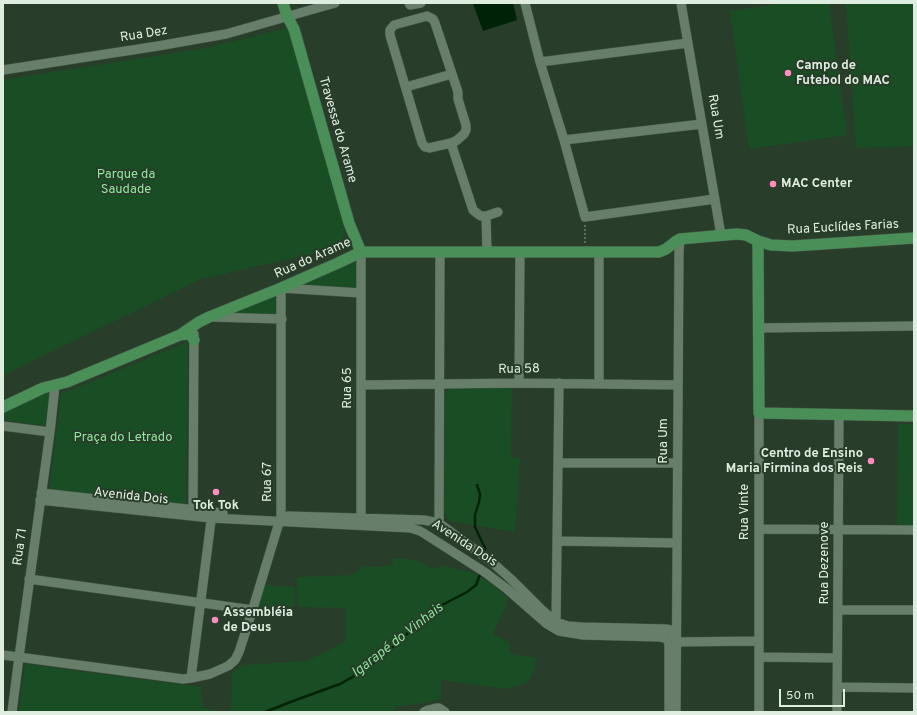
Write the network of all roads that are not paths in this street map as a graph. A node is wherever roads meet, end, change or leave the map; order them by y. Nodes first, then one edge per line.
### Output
1 (282, 3) edge
2 (336, 3) edge
3 (422, 3) edge
4 (524, 3) edge
5 (681, 3) edge
6 (410, 4) edge
7 (287, 16) junction
8 (688, 44) junction
9 (540, 62) junction
10 (3, 70) edge
11 (452, 74) junction
12 (406, 87) junction
13 (702, 124) junction
14 (564, 140) junction
15 (451, 143) junction
16 (714, 199) junction
17 (498, 212) dead end
18 (486, 216) junction
19 (721, 235) junction
20 (914, 238) edge
21 (680, 239) junction
22 (758, 241) junction
23 (361, 252) junction
24 (440, 252) junction
25 (487, 252) junction
26 (520, 252) junction
27 (599, 252) junction
28 (659, 252) junction
29 (679, 252) junction
30 (282, 288) junction
31 (361, 293) junction
32 (209, 317) junction
33 (282, 319) junction
34 (194, 325) junction
35 (914, 326) edge
36 (758, 328) junction
37 (180, 335) junction
38 (194, 340) junction
39 (519, 383) junction
40 (559, 383) junction
41 (599, 383) junction
42 (440, 384) junction
43 (678, 384) junction
44 (55, 385) junction
45 (361, 385) junction
46 (3, 407) edge
47 (759, 412) junction
48 (839, 414) junction
49 (914, 416) edge
50 (3, 426) edge
51 (50, 432) junction
52 (558, 463) junction
53 (677, 463) junction
54 (41, 496) junction
55 (193, 513) junction
56 (212, 515) junction
57 (280, 519) junction
58 (361, 522) junction
59 (439, 523) junction
60 (759, 529) junction
61 (838, 530) junction
62 (914, 530) edge
63 (558, 540) junction
64 (677, 543) junction
65 (30, 579) junction
66 (202, 603) junction
67 (253, 610) junction
68 (838, 610) junction
69 (914, 610) edge
70 (555, 626) junction
71 (674, 641) junction
72 (759, 641) junction
73 (3, 655) edge
74 (19, 657) junction
75 (759, 657) junction
76 (837, 658) junction
77 (192, 678) junction
78 (837, 687) junction
79 (914, 688) edge
80 (426, 711) edge
81 (12, 712) edge
82 (444, 712) edge
83 (669, 712) edge
84 (676, 712) edge
85 (759, 712) edge
86 (837, 712) edge

1 - 7 main road
2 - 7 street, Rua Dez
3 - 6 street
4 - 9 street
5 - 8 street, Rua Um
7 - 10 street, Rua Dez
7 - 23 main road, Travessa do Arame
8 - 9 street
8 - 13 street, Rua Um
9 - 14 street
11 - 12 street
11 - 12 street
11 - 15 street
12 - 15 street
13 - 14 street
13 - 16 street, Rua Um
14 - 16 street
15 - 18 street
16 - 19 street, Rua Um
17 - 18 street
18 - 25 street
19 - 21 main road, Rua Euclídes Farias
19 - 22 main road, Rua Euclídes Farias
20 - 22 main road, Rua Euclídes Farias
21 - 28 main road, Rua Euclídes Farias
21 - 29 street, Rua Um
22 - 36 main road, Rua Vinte
23 - 24 main road, Rua do Arame
23 - 30 main road, Rua do Arame
23 - 31 street, Rua 65
24 - 25 main road, Rua do Arame
24 - 42 street
25 - 26 main road, Rua do Arame
26 - 27 main road, Rua do Arame
26 - 39 street
27 - 28 main road, Rua do Arame
27 - 41 street
28 - 29 street
29 - 43 street, Rua Um
30 - 31 street
30 - 32 main road, Rua do Arame
30 - 33 street, Rua 67
31 - 45 street, Rua 65
32 - 33 street
32 - 34 main road, Rua do Arame
33 - 57 street, Rua 67
34 - 37 main road, Rua do Arame
34 - 38 street
35 - 36 street
36 - 47 main road, Rua Vinte
37 - 38 main road
37 - 44 main road, Rua do Arame
38 - 55 street
39 - 40 street, Rua 58
39 - 42 street, Rua 58
40 - 41 street, Rua 58
40 - 52 street
41 - 43 street, Rua 58
42 - 45 street, Rua 58
42 - 59 street
43 - 53 street, Rua Um
44 - 46 main road, Rua do Arame
44 - 51 street, Rua 71
45 - 58 street, Rua 65
47 - 48 main road
47 - 60 street, Rua Vinte
48 - 49 main road
48 - 61 street, Rua Dezenove
50 - 51 street
51 - 54 street, Rua 71
52 - 53 street
52 - 63 street
53 - 64 street, Rua Um
54 - 55 street, Avenida Dois
54 - 65 street, Rua 71
55 - 56 street, Avenida Dois
56 - 57 street, Avenida Dois
56 - 66 street
57 - 58 street, Avenida Dois
57 - 67 street, Rua 67
58 - 59 street, Avenida Dois
58 - 70 street, Avenida Dois
59 - 70 street, Avenida Dois
60 - 61 street
60 - 72 street, Rua Vinte
61 - 62 street
61 - 68 street, Rua Dezenove
63 - 64 street
63 - 70 street
64 - 71 street, Rua Um
65 - 66 street
65 - 74 street, Rua 71
66 - 67 street
66 - 77 street
67 - 77 street, Rua 67
68 - 69 street
68 - 76 street, Rua Dezenove
70 - 71 street, Avenida Dois
71 - 72 street
71 - 83 street
71 - 84 street
72 - 75 street, Rua Vinte
73 - 74 street
74 - 77 street
74 - 81 street, Rua 71
75 - 76 street
75 - 85 street, Rua Vinte
76 - 78 street, Rua Dezenove
78 - 79 street
78 - 86 street, Rua Dezenove
80 - 82 street

